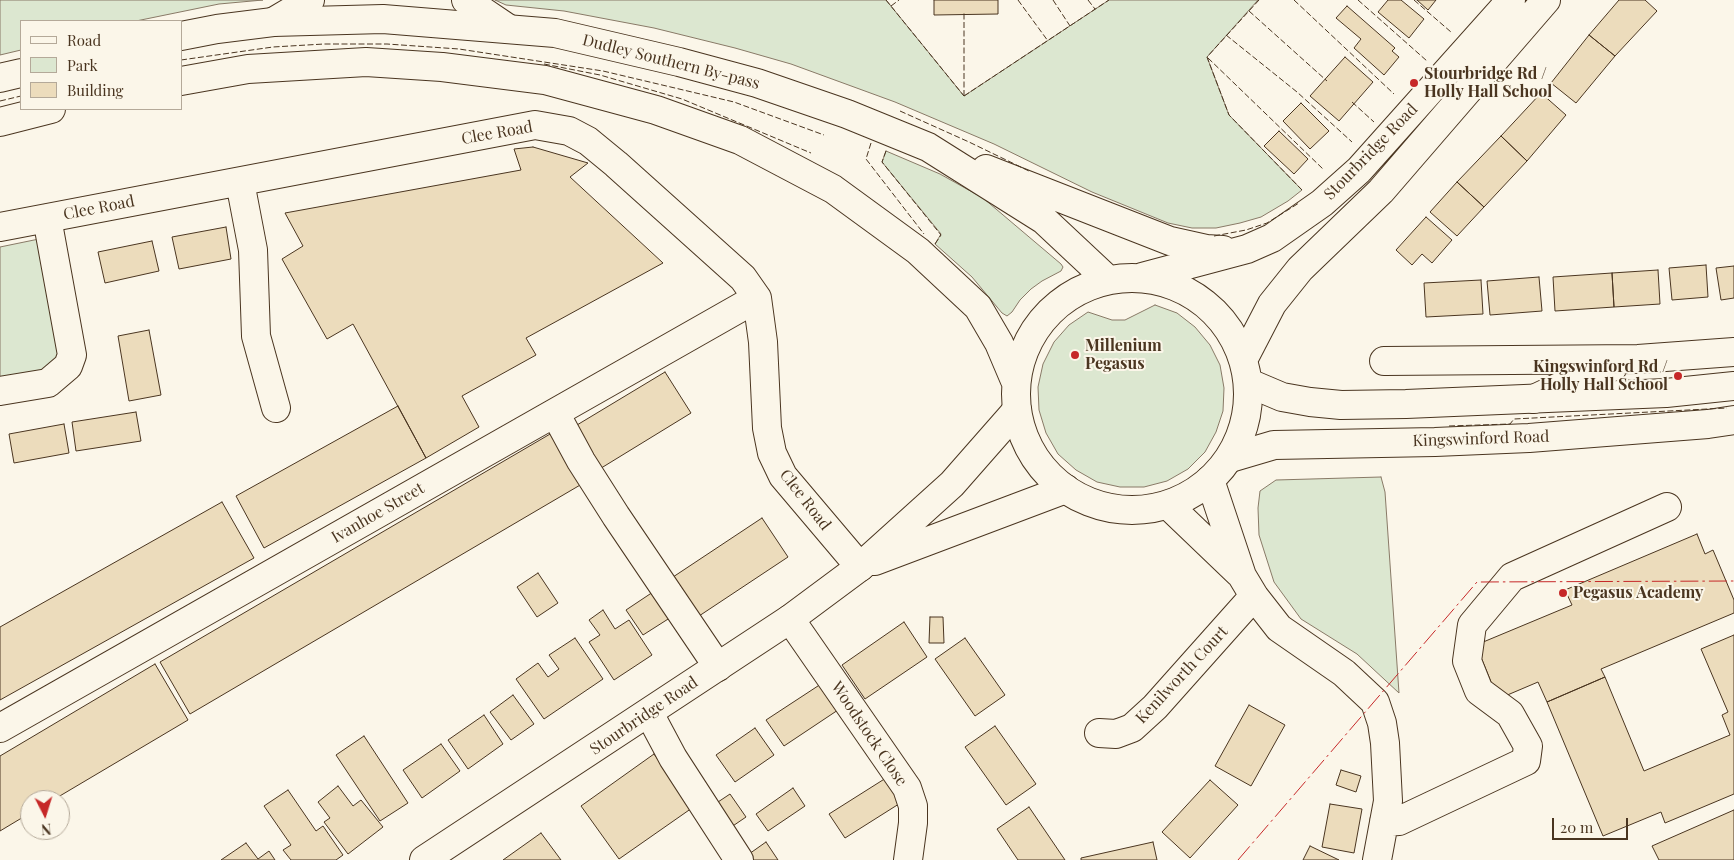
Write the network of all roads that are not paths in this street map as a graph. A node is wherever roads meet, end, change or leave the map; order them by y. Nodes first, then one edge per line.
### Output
1 (310, 0) edge
2 (466, 0) edge
3 (1511, 0) edge
4 (1546, 0) edge
5 (273, 22) junction
6 (508, 29) junction
7 (182, 36) edge
8 (20, 73) edge
9 (0, 78) edge
10 (182, 81) edge
11 (47, 110) edge
12 (0, 122) edge
13 (928, 147) junction
14 (240, 182) junction
15 (47, 218) junction
16 (0, 228) edge
17 (1247, 249) junction
18 (1142, 277) junction
19 (1107, 279) junction
20 (757, 298) junction
21 (1734, 352) edge
22 (1638, 359) junction
23 (1384, 362) dead end
24 (1246, 370) junction
25 (1734, 386) edge
26 (0, 390) edge
27 (1016, 397) junction
28 (1534, 399) junction
29 (276, 408) dead end
30 (555, 413) junction
31 (1734, 420) edge
32 (1230, 458) junction
33 (1210, 480) junction
34 (1066, 489) junction
35 (1168, 505) junction
36 (1667, 507) dead end
37 (860, 567) junction
38 (1248, 586) junction
39 (790, 619) junction
40 (718, 667) junction
41 (649, 713) junction
42 (0, 728) edge
43 (1099, 733) dead end
44 (1384, 822) junction
45 (424, 860) edge
46 (739, 860) edge
47 (908, 860) edge
48 (1377, 860) edge

1 - 5 main road
2 - 6 main road
3 - 17 main road, Stourbridge Road
4 - 24 main road, Stourbridge Road
5 - 6 main road, Dudley Southern By-pass
5 - 7 main road, Dudley Southern By-pass
6 - 13 main road, Dudley Southern By-pass
8 - 9 main road
10 - 27 main road
11 - 12 main road
13 - 17 main road
13 - 19 main road, Dudley Southern By-pass
14 - 15 main road, Clee Road
14 - 20 main road, Clee Road
14 - 29 main road
15 - 16 main road, Clee Road
15 - 26 main road
17 - 18 main road, Stourbridge Road
18 - 19 main road
18 - 24 main road
19 - 27 main road
20 - 30 main road, Ivanhoe Street
20 - 37 main road, Clee Road
21 - 22 main road
22 - 23 main road
22 - 28 main road
24 - 28 main road
24 - 32 main road
25 - 28 main road
27 - 34 main road
27 - 37 main road, Stourbridge Road
30 - 40 main road
30 - 42 main road, Ivanhoe Street
31 - 32 main road, Kingswinford Road
32 - 33 main road
33 - 35 main road
33 - 38 main road
34 - 35 main road
34 - 37 main road, Stourbridge Road
35 - 38 main road
36 - 44 main road
37 - 39 main road, Stourbridge Road
38 - 43 main road, Kenilworth Court
38 - 44 main road
39 - 40 main road, Stourbridge Road
39 - 47 main road, Woodstock Close
40 - 41 main road, Stourbridge Road
41 - 45 main road, Stourbridge Road
41 - 46 main road
44 - 48 main road

